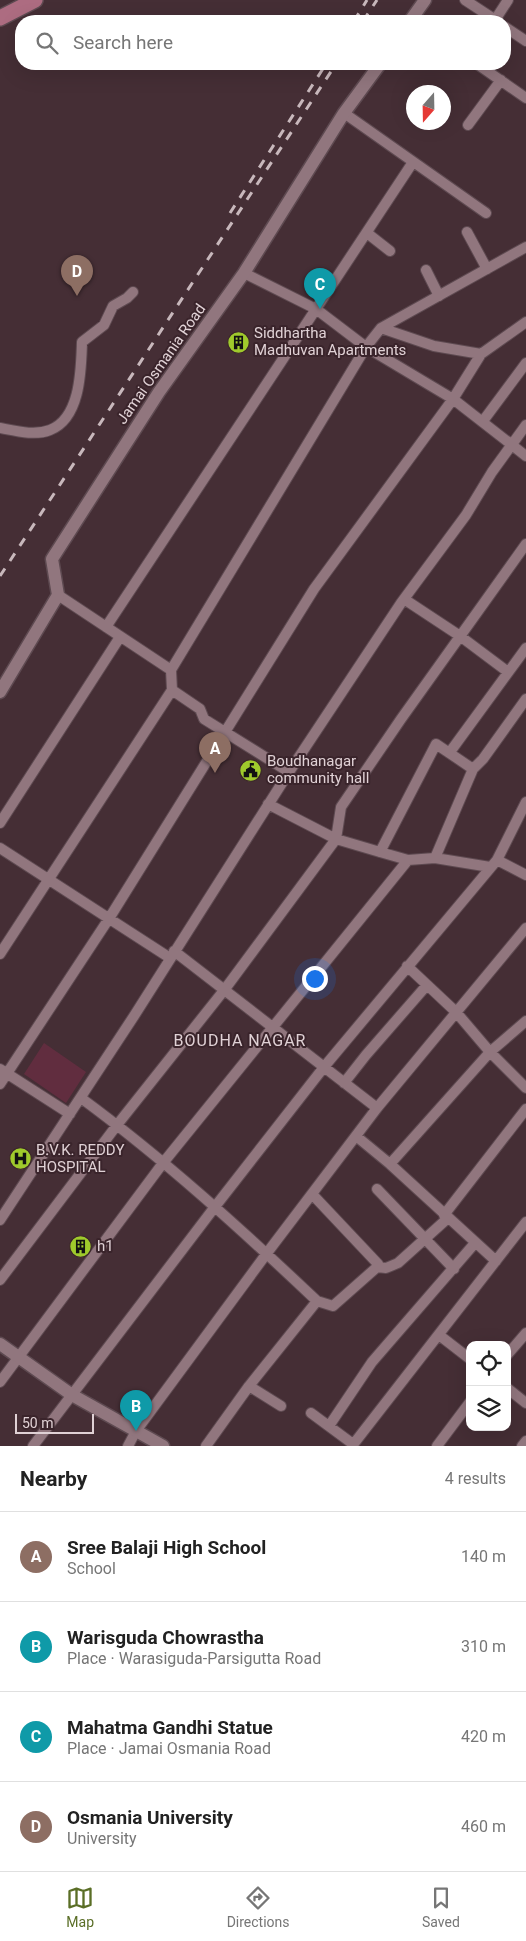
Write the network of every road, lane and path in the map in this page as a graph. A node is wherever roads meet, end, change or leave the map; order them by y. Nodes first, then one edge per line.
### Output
1 (14, 0) edge
2 (35, 0) edge
3 (425, 0) edge
4 (465, 0) edge
5 (508, 0) edge
6 (0, 7) edge
7 (416, 15) edge
8 (488, 15) edge
9 (499, 15) edge
10 (0, 18) edge
11 (511, 31) edge
12 (526, 41) edge
13 (376, 70) edge
14 (486, 70) edge
15 (501, 80) junction
16 (526, 98) edge
17 (344, 113) junction
18 (468, 125) dead end
19 (414, 162) junction
20 (486, 213) dead end
21 (467, 232) dead end
22 (367, 233) junction
23 (526, 247) edge
24 (390, 251) dead end
25 (487, 269) junction
26 (426, 270) dead end
27 (244, 273) junction
28 (133, 292) dead end
29 (438, 296) junction
30 (316, 309) junction
31 (523, 327) edge
32 (381, 328) junction
33 (366, 348) junction
34 (481, 354) junction
35 (526, 363) edge
36 (453, 399) junction
37 (483, 422) junction
38 (526, 425) edge
39 (0, 428) edge
40 (512, 444) junction
41 (526, 456) edge
42 (526, 544) edge
43 (58, 595) junction
44 (404, 599) junction
45 (106, 627) junction
46 (460, 636) junction
47 (120, 637) junction
48 (526, 648) edge
49 (171, 670) junction
50 (508, 672) junction
51 (172, 690) junction
52 (0, 692) edge
53 (526, 699) edge
54 (225, 733) junction
55 (450, 752) junction
56 (473, 769) junction
57 (289, 772) junction
58 (526, 802) edge
59 (268, 804) junction
60 (0, 823) edge
61 (336, 839) junction
62 (0, 848) edge
63 (380, 852) junction
64 (436, 858) junction
65 (408, 860) junction
66 (494, 863) junction
67 (526, 875) edge
68 (50, 879) junction
69 (110, 918) junction
70 (526, 928) edge
71 (0, 954) edge
72 (172, 954) junction
73 (407, 966) junction
74 (427, 985) junction
75 (225, 989) junction
76 (456, 1012) junction
77 (526, 1021) edge
78 (272, 1027) junction
79 (490, 1052) junction
80 (324, 1067) junction
81 (3, 1071) edge
82 (344, 1083) junction
83 (0, 1084) edge
84 (526, 1088) edge
85 (81, 1098) junction
86 (377, 1108) junction
87 (526, 1109) edge
88 (70, 1114) junction
89 (117, 1125) junction
90 (356, 1136) junction
91 (163, 1163) junction
92 (390, 1164) junction
93 (377, 1189) dead end
94 (312, 1194) junction
95 (214, 1208) junction
96 (446, 1216) junction
97 (0, 1220) edge
98 (526, 1222) edge
99 (425, 1240) junction
100 (475, 1243) junction
101 (267, 1253) junction
102 (496, 1261) junction
103 (377, 1266) junction
104 (454, 1269) junction
105 (0, 1280) edge
106 (317, 1301) junction
107 (526, 1333) edge
108 (439, 1335) junction
109 (0, 1344) edge
110 (511, 1350) edge
111 (466, 1356) edge
112 (18, 1358) junction
113 (0, 1382) edge
114 (249, 1386) junction
115 (511, 1391) edge
116 (72, 1396) junction
117 (526, 1402) edge
118 (281, 1406) dead end
119 (466, 1407) edge
120 (311, 1413) dead end
121 (329, 1426) junction
122 (136, 1431) junction
123 (526, 1441) edge
124 (352, 1445) edge
125 (33, 1446) edge
126 (128, 1446) edge
127 (163, 1446) edge
128 (206, 1446) edge
129 (437, 1446) edge
130 (522, 1446) edge

1 - 6 main road
2 - 10 main road
3 - 7 street
4 - 8 street
5 - 9 street
11 - 12 street
13 - 17 street, Jamai Osmania Road
14 - 15 street
15 - 16 street
15 - 18 street
17 - 19 street
17 - 27 street, Jamai Osmania Road
19 - 20 street
19 - 22 street
21 - 25 street
22 - 24 street
22 - 30 street
23 - 25 street
25 - 29 street
26 - 29 street
27 - 30 street
27 - 43 street, Jamai Osmania Road
28 - 39 street
29 - 32 street
30 - 33 street
30 - 45 street
31 - 34 street
32 - 33 street
32 - 34 street
33 - 36 street
33 - 49 street
34 - 36 street
35 - 37 street
36 - 37 street
36 - 54 street
37 - 40 street
38 - 40 street
40 - 41 street
40 - 44 street
42 - 46 street
43 - 45 street
43 - 52 street
44 - 46 street
44 - 57 street
45 - 47 street
46 - 50 street
46 - 61 street
47 - 49 street
47 - 60 street
48 - 50 street
49 - 51 street
50 - 55 street
51 - 54 street
51 - 68 street
53 - 56 street
54 - 57 street
54 - 69 street
55 - 56 street
55 - 63 street
56 - 64 street
57 - 59 street
58 - 66 street
59 - 61 street
59 - 72 street
61 - 63 street
61 - 75 street
62 - 68 street
63 - 65 street
64 - 65 street
64 - 66 street
65 - 78 street
66 - 67 street
66 - 73 street
68 - 69 street
68 - 71 street
69 - 72 street
69 - 81 street
70 - 76 street
72 - 75 street
72 - 85 street
73 - 74 street
73 - 80 street
74 - 76 street
74 - 82 street
75 - 78 street
75 - 89 street
76 - 79 street
76 - 86 street
77 - 79 street
78 - 80 street
78 - 91 street
79 - 84 street
79 - 92 street
80 - 82 street
80 - 95 street
81 - 83 street
81 - 88 street
82 - 86 street
85 - 88 street
85 - 89 street
86 - 90 street
87 - 96 street
88 - 97 street
89 - 91 street
89 - 105 street
90 - 92 street
90 - 94 street
91 - 95 street
91 - 112 street
92 - 96 street
93 - 99 street
94 - 101 street
94 - 103 street
95 - 101 street
95 - 116 street
96 - 99 street
96 - 100 street
98 - 102 street
99 - 103 street
99 - 104 street
100 - 102 street
100 - 104 street
101 - 106 street
101 - 122 street
102 - 108 street
103 - 106 street
104 - 121 street
106 - 114 street
107 - 110 street
108 - 111 street
108 - 124 street
109 - 112 street
112 - 113 street
112 - 116 street
114 - 118 street
114 - 128 street
115 - 117 street
116 - 122 street
116 - 125 street
119 - 129 street
120 - 121 street
121 - 124 street
122 - 126 street
122 - 127 street
123 - 130 street

